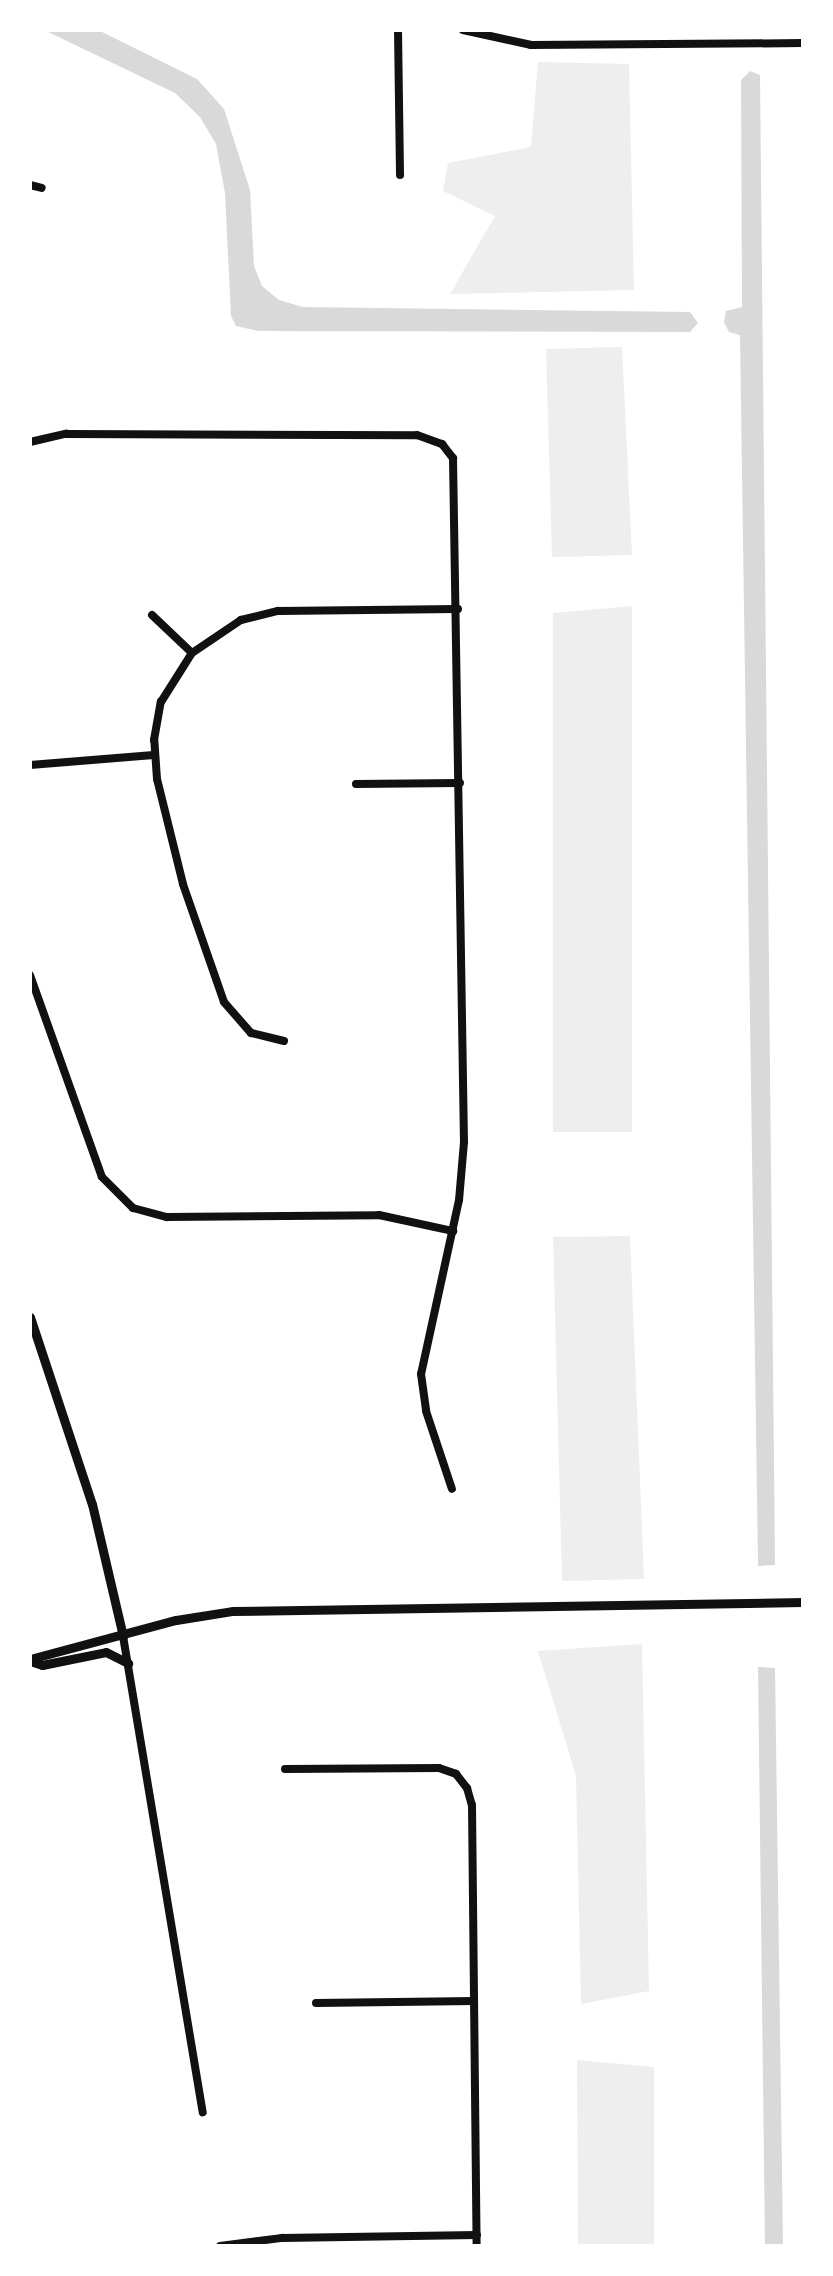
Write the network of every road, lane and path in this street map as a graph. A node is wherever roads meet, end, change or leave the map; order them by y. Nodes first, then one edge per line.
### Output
1 (398, 30) edge
2 (464, 30) edge
3 (803, 43) edge
4 (400, 175) dead end
5 (30, 185) edge
6 (42, 188) dead end
7 (30, 442) edge
8 (458, 609) junction
9 (152, 614) dead end
10 (192, 653) junction
11 (154, 755) junction
12 (30, 764) edge
13 (460, 783) junction
14 (356, 784) dead end
15 (30, 975) edge
16 (284, 1041) dead end
17 (453, 1231) junction
18 (30, 1317) edge
19 (33, 1337) edge
20 (452, 1488) dead end
21 (803, 1602) edge
22 (123, 1636) junction
23 (30, 1660) edge
24 (128, 1663) junction
25 (284, 1769) dead end
26 (474, 2001) junction
27 (316, 2003) dead end
28 (203, 2112) dead end
29 (477, 2235) junction
30 (220, 2246) edge
31 (477, 2246) edge

1 - 4 street
2 - 3 street
5 - 6 street
7 - 8 street
8 - 10 street
8 - 13 street
9 - 10 street
10 - 11 street
11 - 12 street
11 - 16 street
13 - 14 street
13 - 17 street
15 - 17 street
17 - 20 street
18 - 19 street
19 - 22 street
21 - 22 street
22 - 23 street
22 - 24 street
23 - 24 street
24 - 28 street
25 - 26 street
26 - 27 street
26 - 29 street
29 - 30 street
29 - 31 street

